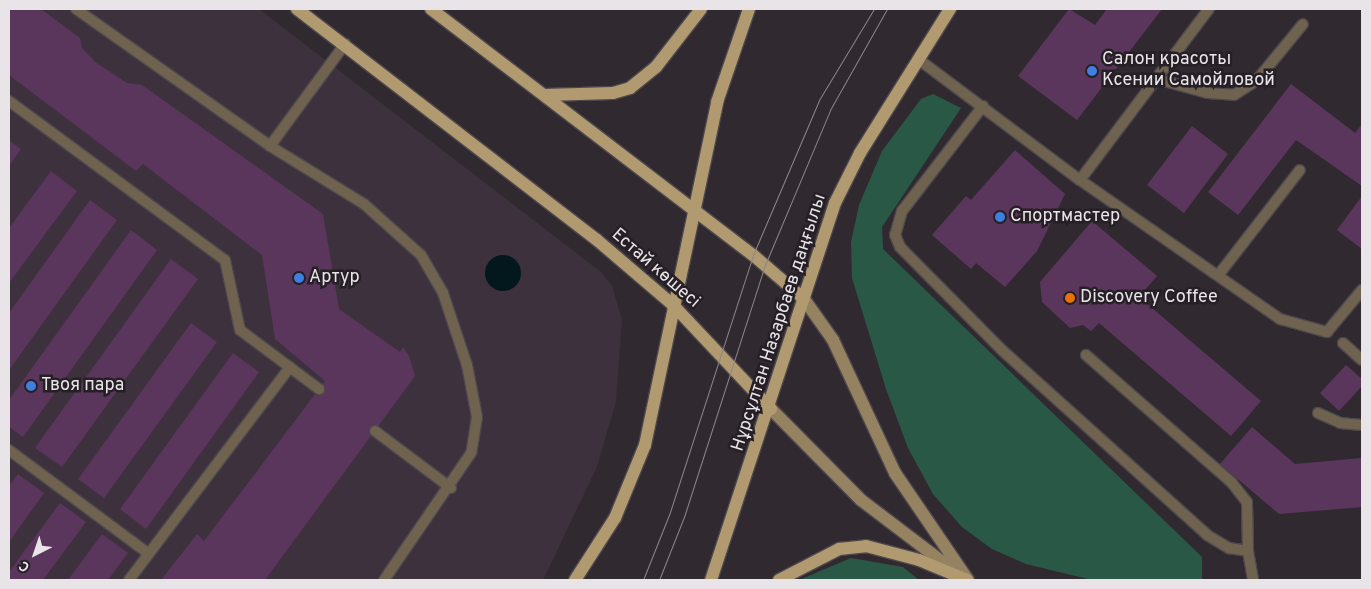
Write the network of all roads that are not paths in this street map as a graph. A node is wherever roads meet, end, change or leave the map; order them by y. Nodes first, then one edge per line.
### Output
1 (76, 9) edge
2 (297, 9) edge
3 (431, 9) edge
4 (701, 9) edge
5 (749, 9) edge
6 (1209, 9) edge
7 (950, 11) edge
8 (1303, 24) dead end
9 (345, 44) junction
10 (918, 59) junction
11 (1157, 79) junction
12 (545, 95) junction
13 (9, 101) edge
14 (983, 106) junction
15 (270, 146) junction
16 (1300, 170) dead end
17 (1080, 180) junction
18 (693, 208) junction
19 (1220, 273) junction
20 (1362, 290) edge
21 (804, 299) junction
22 (673, 305) junction
23 (1343, 343) dead end
24 (1086, 356) dead end
25 (1362, 360) edge
26 (290, 367) junction
27 (319, 389) dead end
28 (771, 408) junction
29 (1318, 413) dead end
30 (1362, 425) edge
31 (375, 431) dead end
32 (9, 450) edge
33 (451, 488) junction
34 (1248, 551) junction
35 (149, 554) junction
36 (578, 576) edge
37 (129, 580) edge
38 (384, 580) edge
39 (570, 580) edge
40 (711, 580) edge
41 (779, 580) edge
42 (967, 580) edge
43 (1252, 580) edge

1 - 15 lane
2 - 9 main road, Естай көшесі
3 - 12 main road
4 - 12 main road
5 - 18 main road
6 - 11 lane
7 - 10 main road, Нұрсұлтан Назарбаев даңғылы
8 - 11 lane
9 - 15 lane
9 - 22 main road, Естай көшесі
10 - 14 lane
10 - 21 main road, Нұрсұлтан Назарбаев даңғылы
11 - 17 lane
12 - 18 main road
13 - 26 lane
14 - 17 lane
14 - 34 lane
15 - 33 lane
16 - 19 lane
17 - 19 lane
18 - 21 main road
18 - 22 main road
19 - 20 lane
21 - 28 main road, Нұрсұлтан Назарбаев даңғылы
21 - 42 main road
22 - 28 main road, Естай көшесі
22 - 36 main road
23 - 25 lane
24 - 34 lane
26 - 27 lane
26 - 35 lane
28 - 40 main road, Нұрсұлтан Назарбаев даңғылы
28 - 42 main road, Естай көшесі
29 - 30 lane
31 - 33 lane
32 - 35 lane
33 - 38 lane
34 - 43 lane
35 - 37 lane
36 - 39 main road
41 - 42 main road

